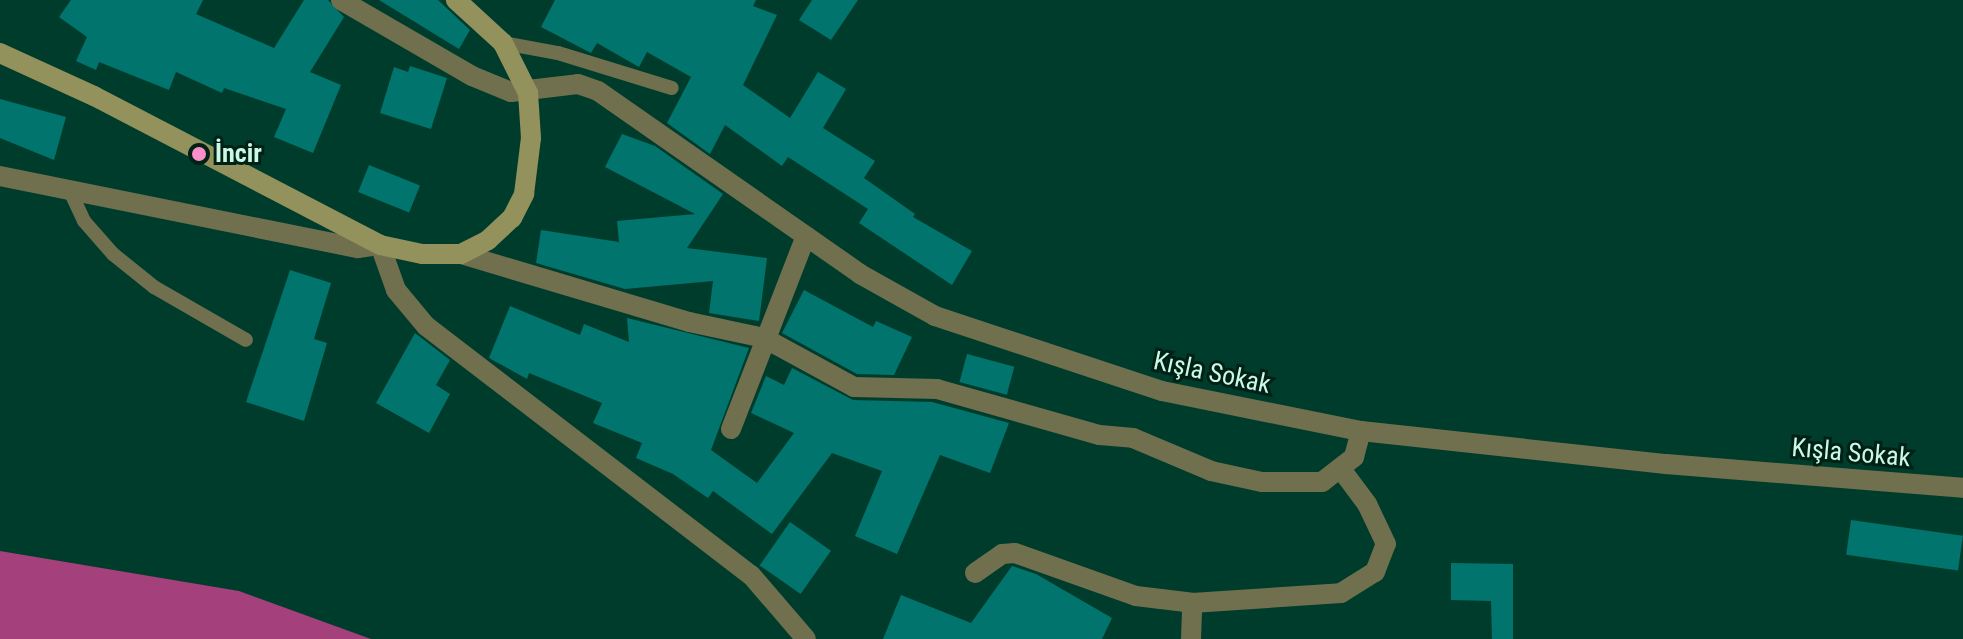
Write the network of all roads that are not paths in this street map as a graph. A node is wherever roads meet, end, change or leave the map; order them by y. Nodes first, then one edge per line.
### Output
1 (341, 0) edge
2 (456, 0) edge
3 (503, 43) junction
4 (0, 53) edge
5 (672, 88) dead end
6 (528, 93) junction
7 (0, 176) edge
8 (71, 193) junction
9 (806, 236) junction
10 (380, 245) junction
11 (461, 254) junction
12 (764, 338) junction
13 (246, 340) dead end
14 (731, 429) dead end
15 (1361, 431) junction
16 (1341, 469) junction
17 (1963, 488) edge
18 (975, 573) dead end
19 (1192, 603) junction
20 (806, 639) edge
21 (1191, 639) edge

1 - 6 street
2 - 3 street
3 - 5 lane
3 - 6 street
4 - 10 street
6 - 9 street, Kışla Sokak
6 - 11 street
7 - 8 street
8 - 10 street
8 - 13 lane
9 - 12 street
9 - 15 street, Kışla Sokak
10 - 11 street
10 - 20 street
11 - 12 street
12 - 14 street
12 - 16 street
15 - 16 street
15 - 17 street, Kışla Sokak
16 - 19 street
18 - 19 street
19 - 21 street

